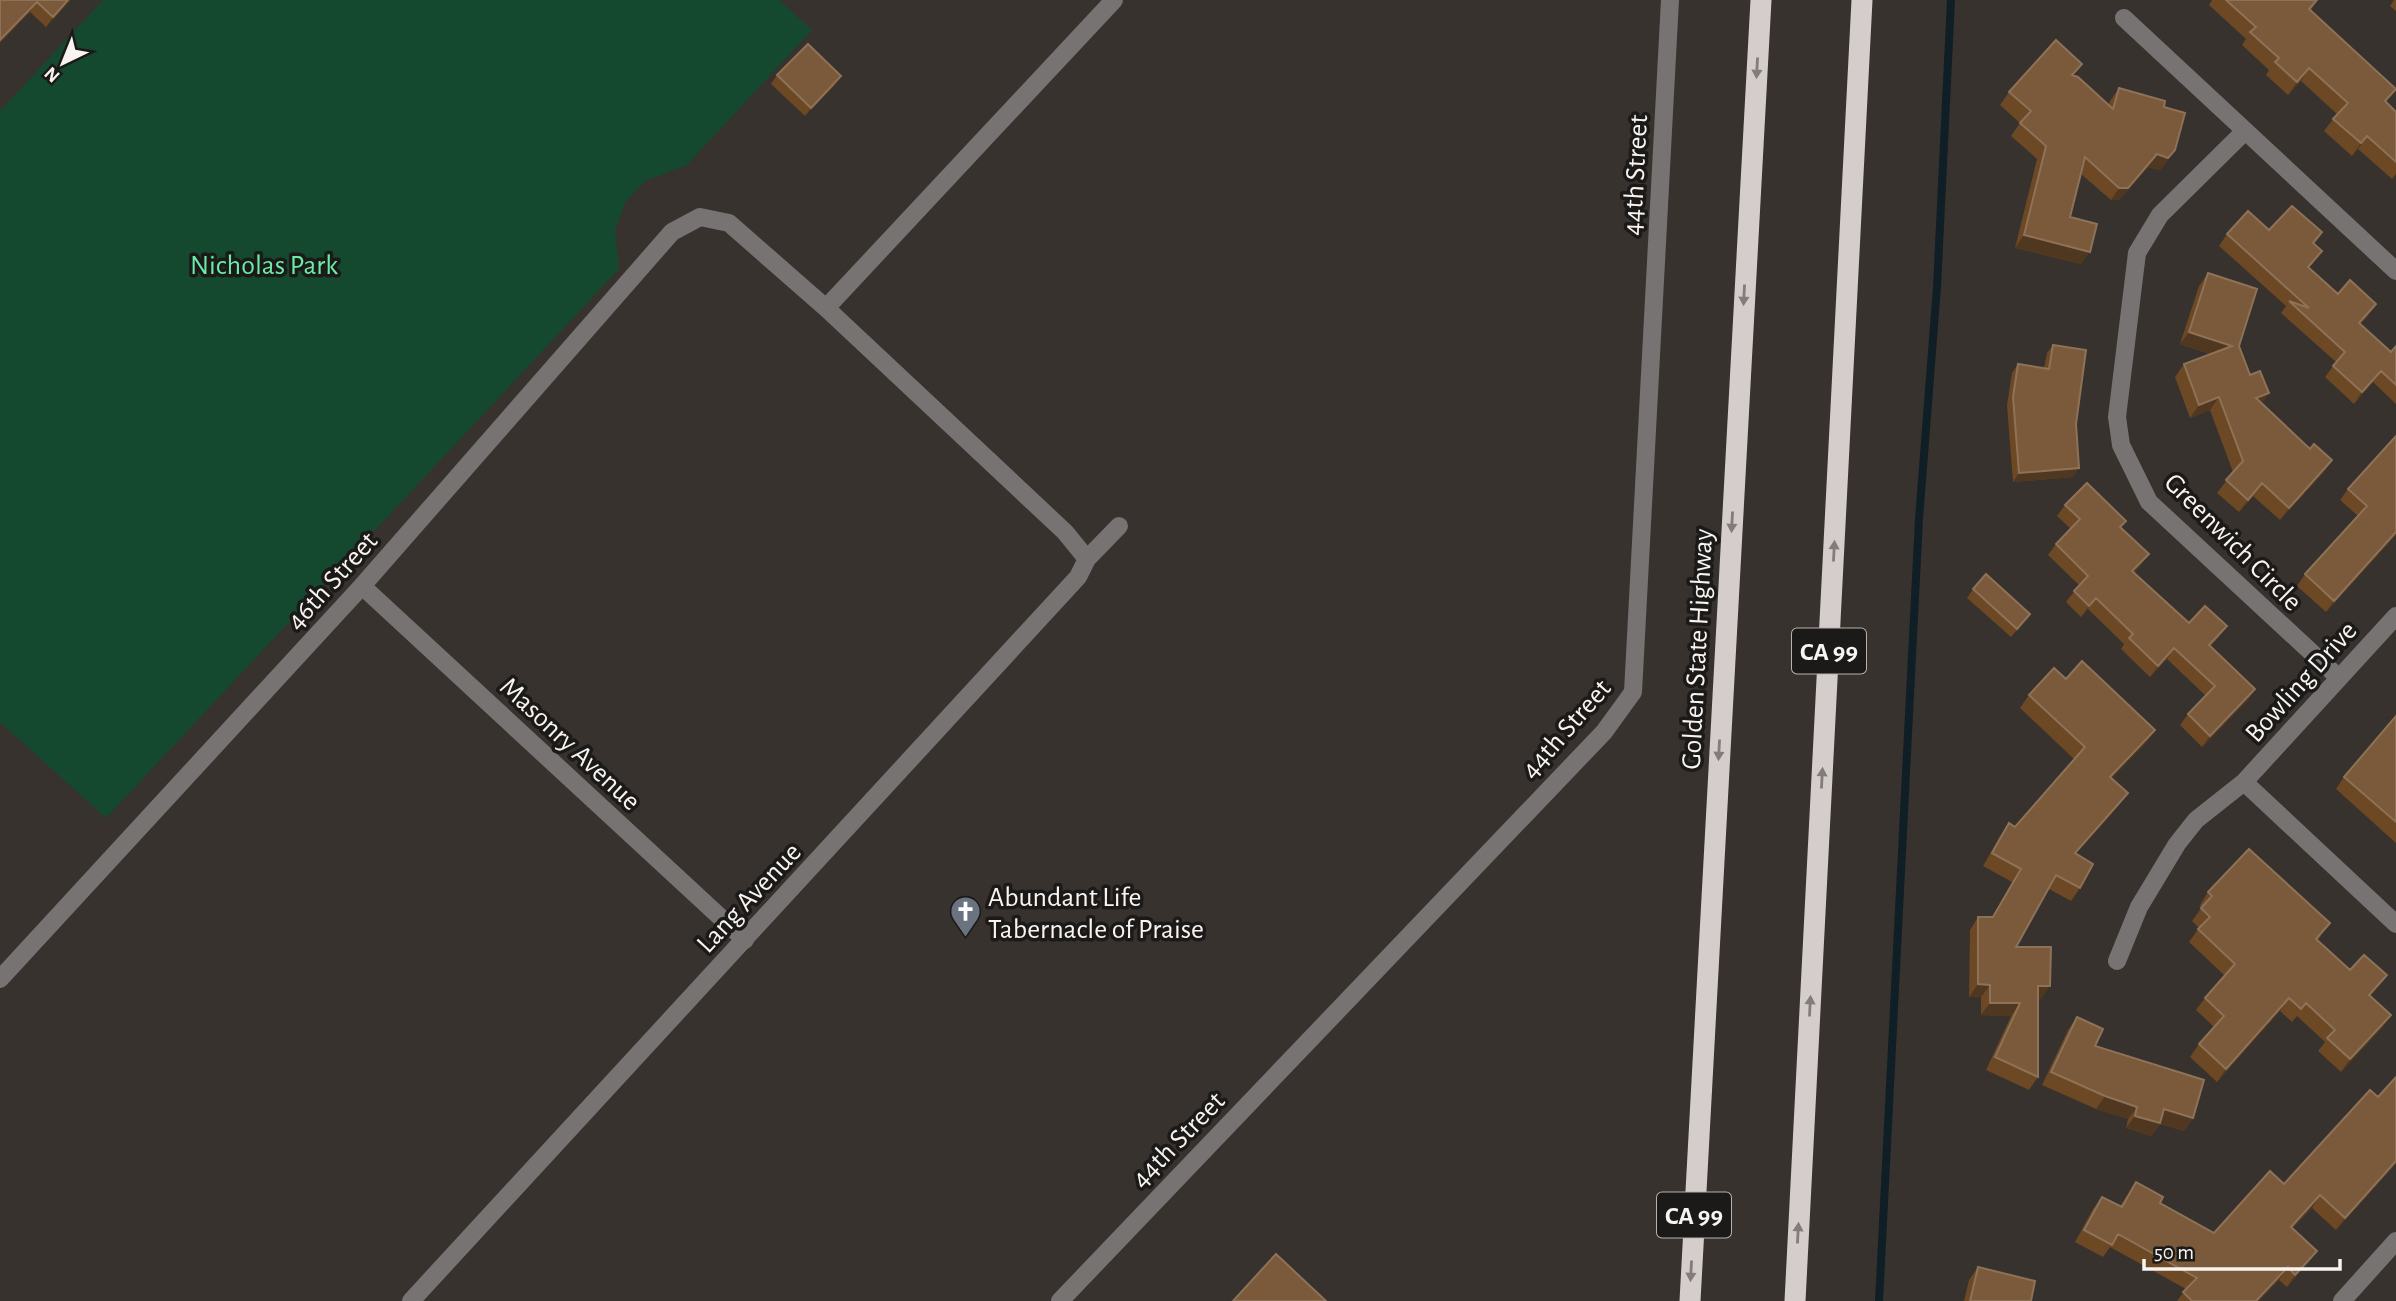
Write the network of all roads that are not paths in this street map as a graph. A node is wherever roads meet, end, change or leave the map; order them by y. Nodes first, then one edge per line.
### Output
1 (1114, 0) edge
2 (1670, 0) edge
3 (1761, 0) edge
4 (1863, 0) edge
5 (2124, 18) dead end
6 (2244, 132) junction
7 (2396, 271) edge
8 (826, 308) junction
9 (1119, 526) dead end
10 (1087, 559) junction
11 (362, 586) junction
12 (2396, 615) edge
13 (2338, 677) junction
14 (2244, 782) junction
15 (2396, 924) edge
16 (745, 940) junction
17 (2117, 961) dead end
18 (0, 979) edge
19 (2396, 1241) edge
20 (411, 1301) edge
21 (1060, 1301) edge
22 (1690, 1301) edge
23 (1795, 1301) edge
24 (2342, 1301) edge

1 - 8 street
2 - 21 street, 44th Street
3 -> 22 highway, Golden State Highway / CA 99
23 -> 4 highway, CA 99
5 - 6 street
6 - 7 street
6 - 13 street, Greenwich Circle
8 - 10 street
8 - 11 street, 46th Street
9 - 10 street, Lang Avenue
10 - 16 street, Lang Avenue
11 - 16 street, Masonry Avenue
11 - 18 street, 46th Street
12 - 13 street, Bowling Drive
13 - 14 street, Bowling Drive
14 - 15 street
14 - 17 street, Bowling Drive
16 - 20 street, Lang Avenue
19 - 24 street

